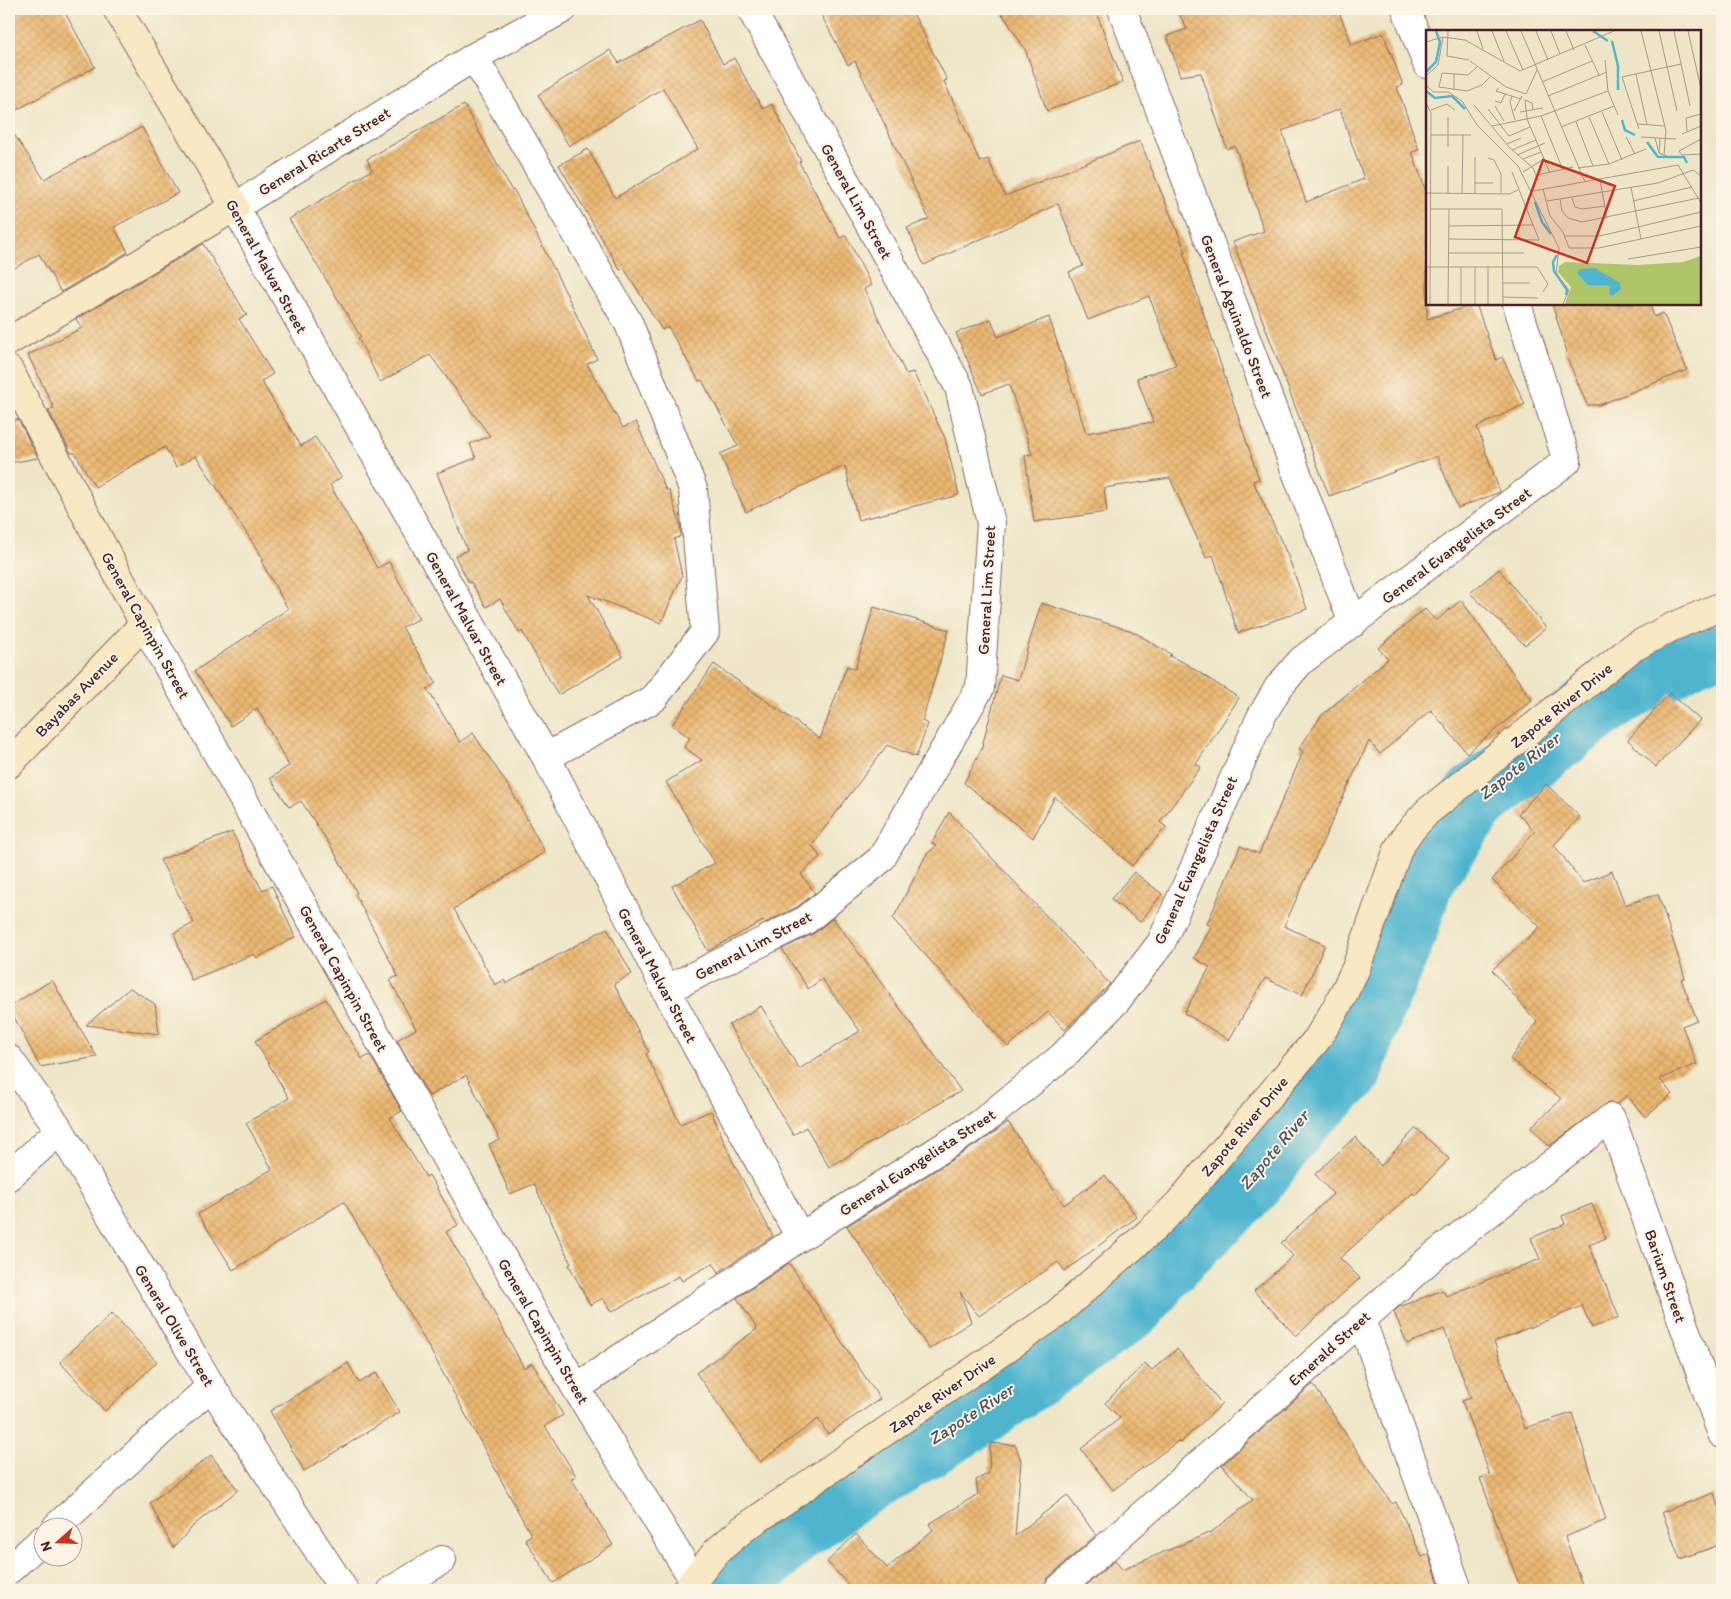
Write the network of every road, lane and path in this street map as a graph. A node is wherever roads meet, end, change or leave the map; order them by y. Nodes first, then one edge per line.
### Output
1 (117, 9) edge
2 (563, 9) edge
3 (752, 9) edge
4 (1122, 9) edge
5 (1406, 9) edge
6 (474, 57) junction
7 (1426, 61) edge
8 (235, 207) junction
9 (1517, 305) edge
10 (9, 341) edge
11 (9, 370) edge
12 (1722, 606) edge
13 (1352, 623) junction
14 (144, 624) junction
15 (546, 757) junction
16 (9, 764) edge
17 (666, 990) junction
18 (9, 1059) edge
19 (1611, 1118) joint
20 (60, 1130) junction
21 (9, 1176) edge
22 (800, 1237) junction
23 (1361, 1319) junction
24 (211, 1386) junction
25 (576, 1388) junction
26 (1722, 1434) edge
27 (68, 1516) edge
28 (32, 1549) edge
29 (442, 1560) dead end
30 (9, 1570) edge
31 (690, 1585) edge
32 (344, 1590) edge
33 (392, 1590) edge
34 (1058, 1590) edge
35 (1458, 1590) edge

1 - 8 street, General Malvar Street
2 - 6 street, General Ricarte Street
3 - 17 street, General Lim Street
4 - 13 street, General Aguinaldo Street
5 - 7 street
6 - 8 street, General Ricarte Street
6 - 15 street
8 - 10 street, General Ricarte Street
8 - 15 street, General Malvar Street
9 - 13 street, General Evangelista Street
11 - 14 street, General Capinpin Street
12 - 31 street, Zapote River Drive
13 - 22 street, General Evangelista Street
14 - 16 street, Bayabas Avenue
14 - 25 street, General Capinpin Street
15 - 17 street, General Malvar Street
17 - 22 street, General Malvar Street
18 - 20 street, General Olive Street
19 - 23 street, Emerald Street
19 - 26 street, Barium Street
20 - 21 street
20 - 24 street, General Olive Street
22 - 25 street, General Evangelista Street
23 - 34 street, Emerald Street
23 - 35 street
24 - 27 street
24 - 32 street, General Olive Street
25 - 31 street, General Capinpin Street
28 - 30 street
29 - 33 street

